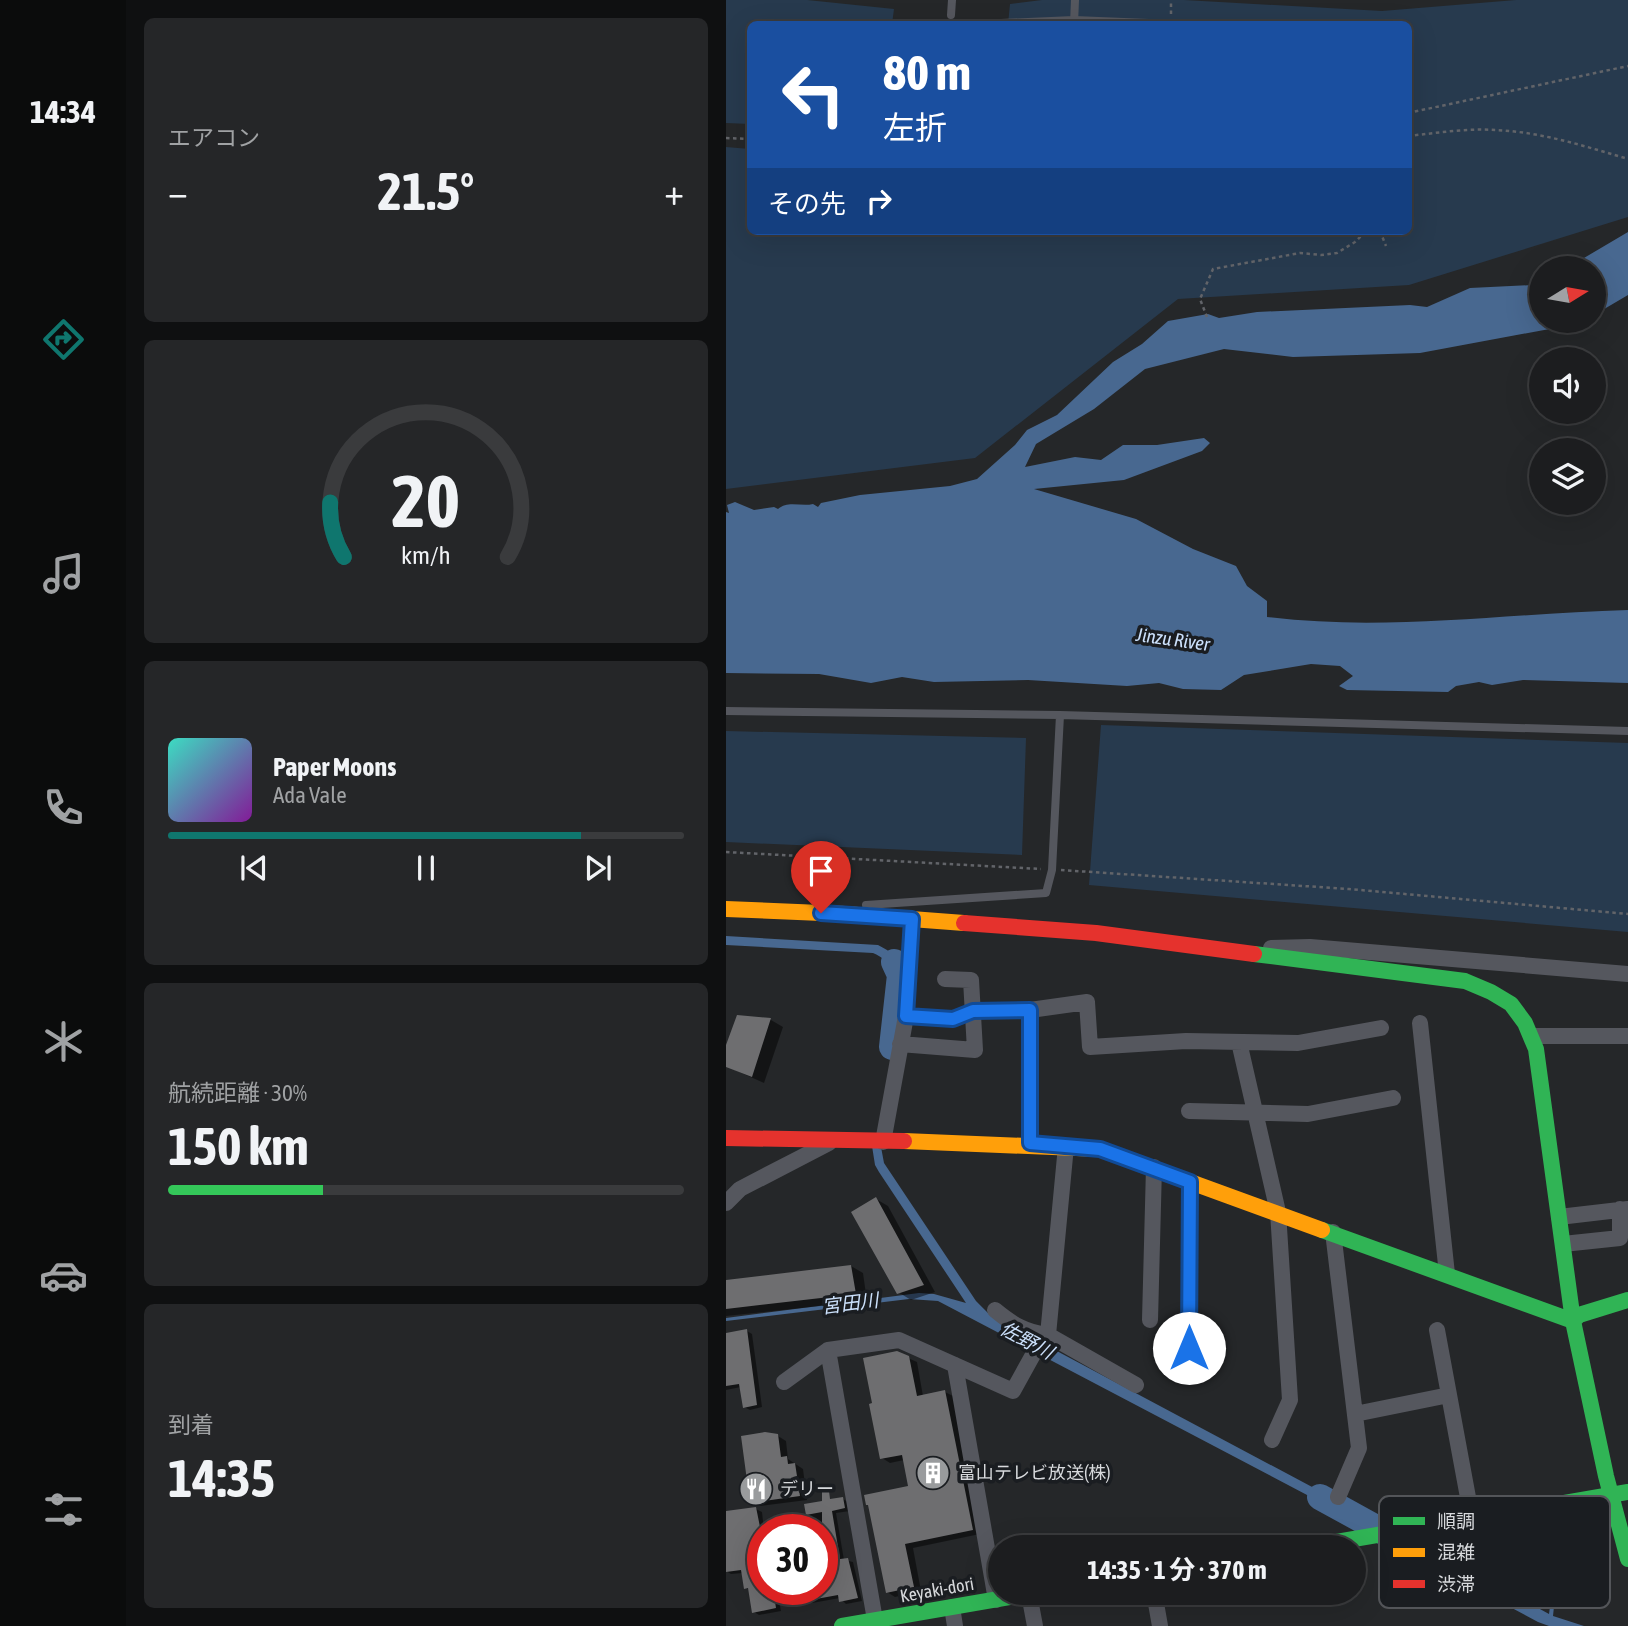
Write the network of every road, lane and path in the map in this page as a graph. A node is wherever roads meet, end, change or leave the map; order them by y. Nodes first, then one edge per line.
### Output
1 (952, 0) edge
2 (1075, 0) edge
3 (951, 15) dead end
4 (1074, 21) edge
5 (1628, 66) edge
6 (1412, 112) edge
7 (1412, 136) edge
8 (726, 138) edge
9 (747, 139) edge
10 (1628, 159) edge
11 (1362, 235) edge
12 (1382, 235) edge
13 (1386, 246) dead end
14 (1207, 317) dead end
15 (726, 711) edge
16 (1060, 715) junction
17 (1628, 731) edge
18 (726, 852) edge
19 (1052, 870) junction
20 (726, 909) edge
21 (844, 914) junction
22 (1628, 914) edge
23 (912, 919) junction
24 (1221, 948) junction
25 (1628, 974) edge
26 (945, 979) dead end
27 (1030, 1010) junction
28 (973, 1011) junction
29 (906, 1016) junction
30 (1420, 1023) dead end
31 (1381, 1028) dead end
32 (1533, 1036) junction
33 (1628, 1037) edge
34 (1239, 1042) junction
35 (900, 1044) junction
36 (1393, 1098) dead end
37 (1189, 1111) dead end
38 (1255, 1112) junction
39 (726, 1138) edge
40 (832, 1142) junction
41 (883, 1142) junction
42 (1030, 1143) junction
43 (1066, 1146) junction
44 (1154, 1167) junction
45 (1190, 1182) junction
46 (726, 1203) edge
47 (1624, 1209) edge
48 (1278, 1212) junction
49 (1559, 1217) junction
50 (1333, 1232) junction
51 (1563, 1244) junction
52 (1447, 1274) junction
53 (1628, 1300) edge
54 (995, 1310) dead end
55 (1150, 1320) dead end
56 (1573, 1321) junction
57 (1437, 1330) dead end
58 (1048, 1335) junction
59 (1189, 1348) dead end
60 (828, 1350) junction
61 (1033, 1353) dead end
62 (955, 1365) junction
63 (784, 1382) dead end
64 (1136, 1385) dead end
65 (1449, 1395) junction
66 (1355, 1414) junction
67 (1272, 1440) dead end
68 (1628, 1492) edge
69 (1611, 1495) junction
70 (1468, 1496) edge
71 (1605, 1496) edge
72 (1338, 1497) dead end
73 (988, 1554) edge
74 (1628, 1559) edge
75 (988, 1601) edge
76 (1034, 1605) edge
77 (1156, 1605) edge
78 (952, 1607) junction
79 (875, 1620) junction
80 (844, 1626) edge
81 (955, 1626) edge
82 (1035, 1626) edge
83 (1160, 1626) edge

1 - 3 lane
2 - 4 lane
5 - 6 path
7 - 10 path
8 - 9 path
11 - 14 path
12 - 13 path
15 - 16 lane
16 - 17 lane
16 - 19 lane
18 - 19 path
19 - 21 lane
19 - 22 path
20 - 21 street
21 - 23 street
23 - 24 street
23 - 29 street
24 - 25 street
24 - 32 street
26 - 28 street
27 - 28 street
27 - 34 street
27 - 42 street
28 - 29 street
28 - 35 street
29 - 35 street
30 - 52 street
31 - 34 street
32 - 33 street
32 - 49 street
34 - 38 street
35 - 41 street
36 - 38 street
37 - 38 street
38 - 48 street
39 - 40 street
40 - 41 street
40 - 46 street
41 - 42 street
42 - 43 street
43 - 44 street
43 - 58 street
44 - 45 street
44 - 55 street
45 - 48 street
45 - 59 street
47 - 49 street
47 - 51 street
48 - 50 street
48 - 67 street
49 - 51 street
50 - 52 street
50 - 66 street
51 - 56 street
52 - 56 street
53 - 56 street
54 - 58 street
56 - 69 street
57 - 65 street
58 - 64 street
60 - 62 street
60 - 63 street
60 - 79 street
61 - 62 street
62 - 73 street
65 - 66 street
65 - 70 street
66 - 72 street
68 - 69 street
69 - 71 street
69 - 74 street
75 - 78 street, Keyaki-dori
76 - 82 street
77 - 83 street
78 - 79 street, Keyaki-dori
78 - 81 street
79 - 80 street, Keyaki-dori

